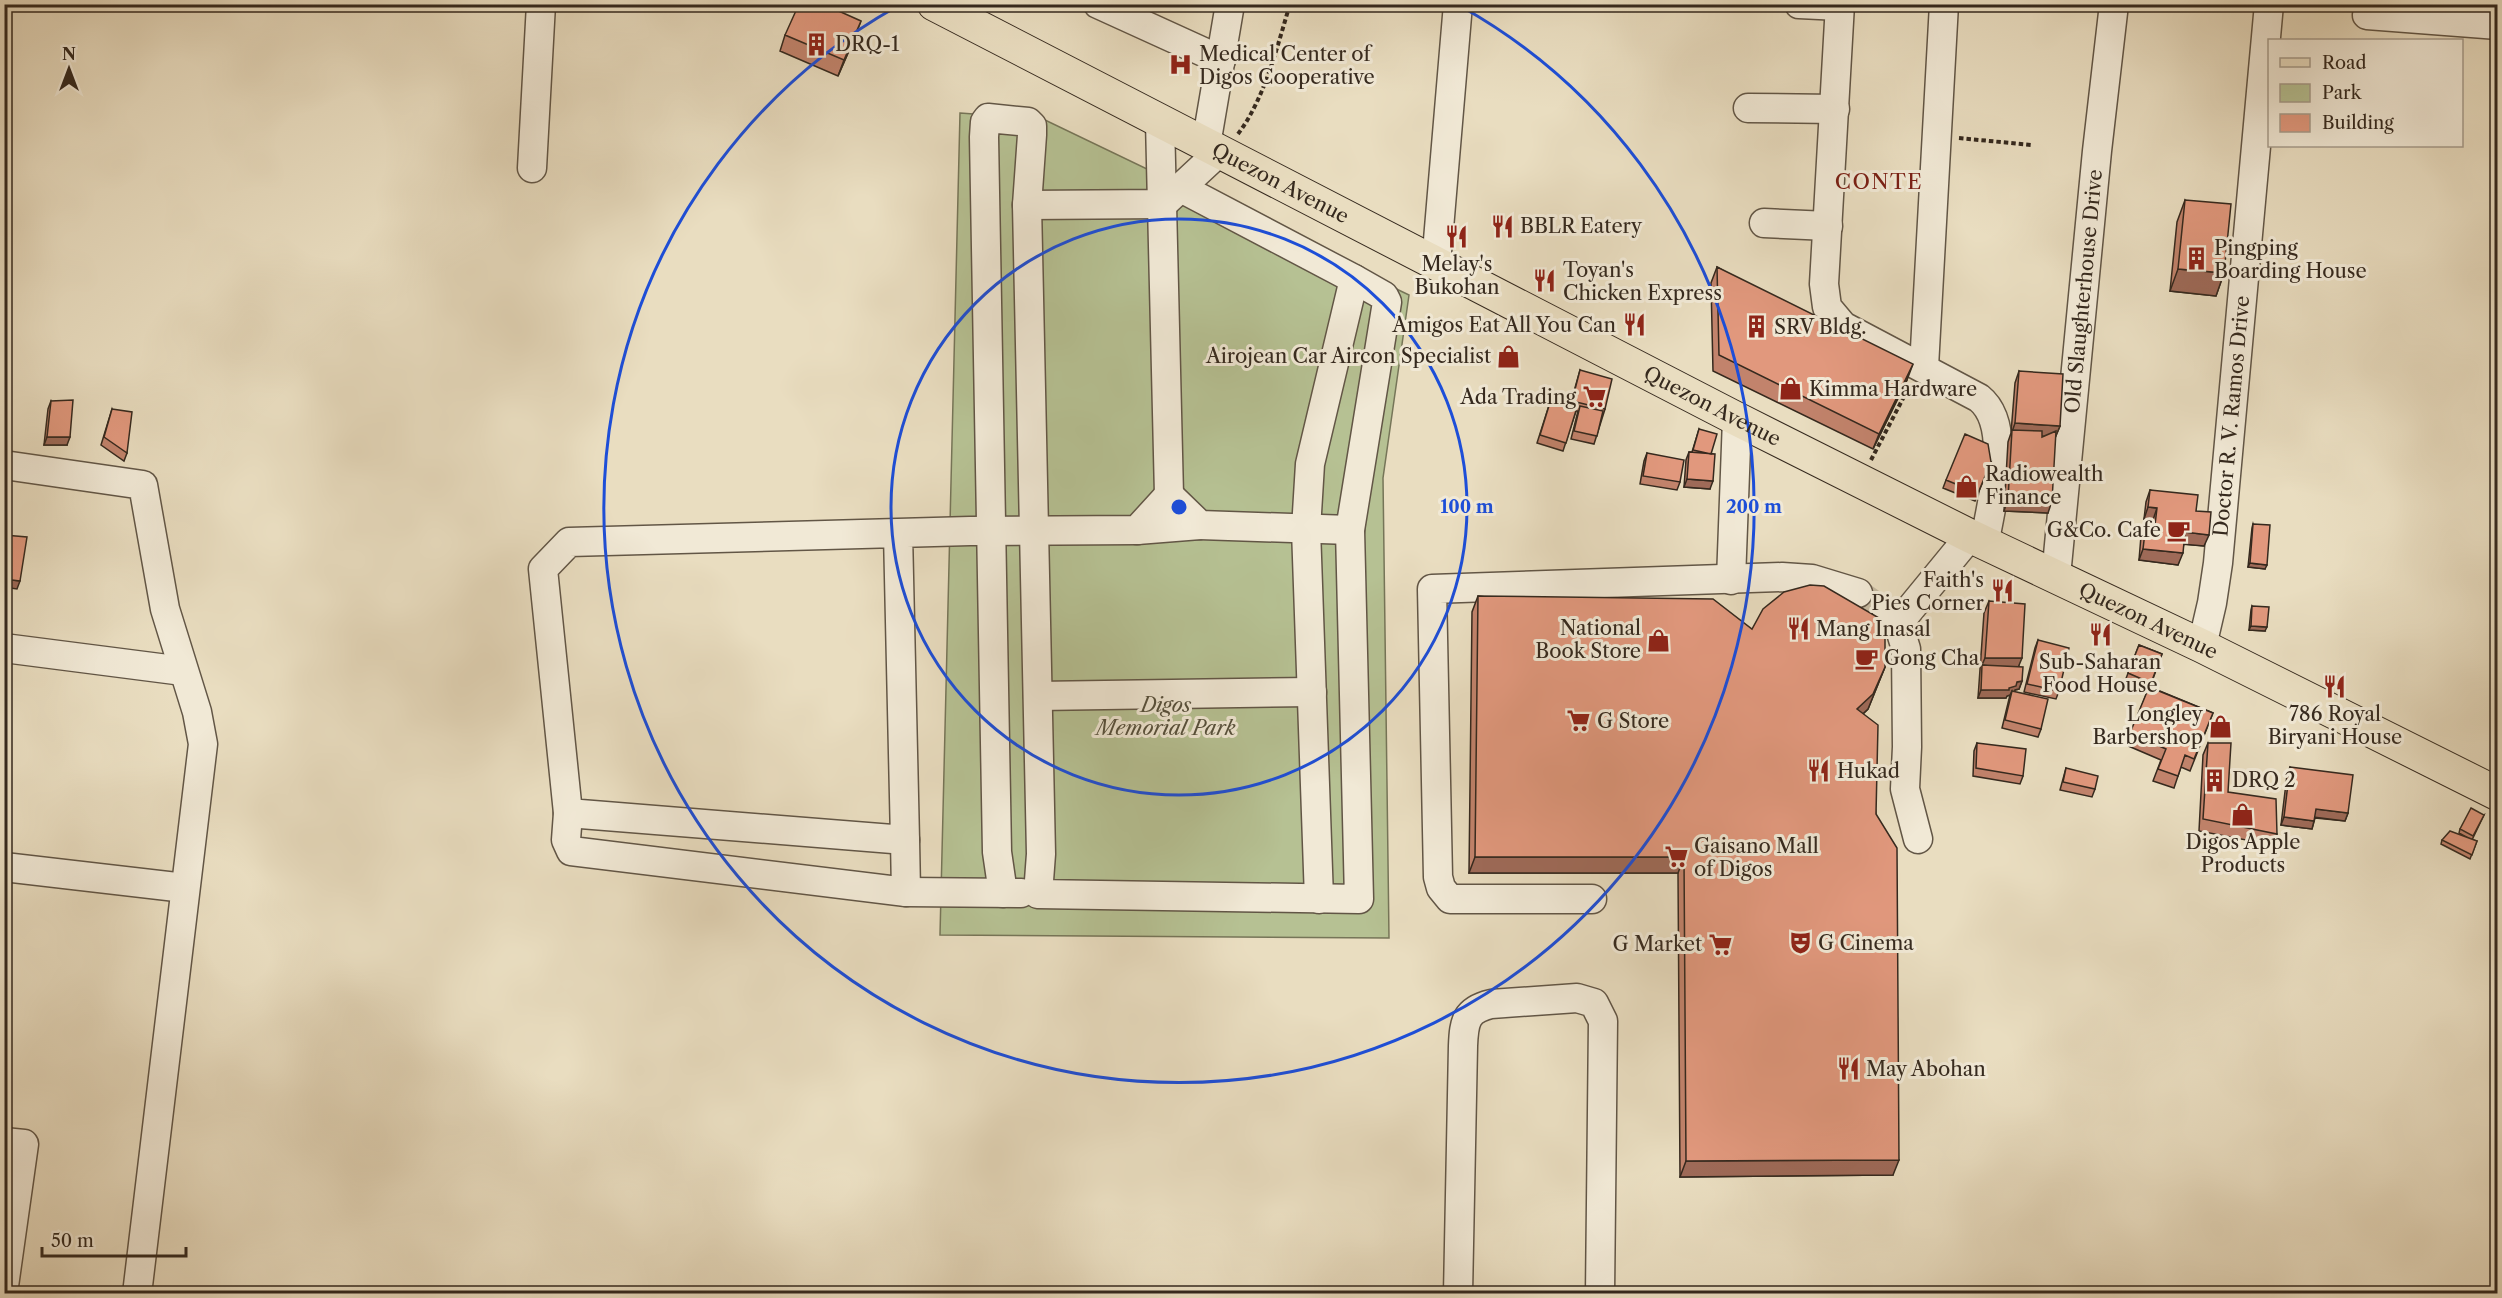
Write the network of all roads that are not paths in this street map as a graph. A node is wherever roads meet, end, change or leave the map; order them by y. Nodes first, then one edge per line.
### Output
1 (541, 4) edge
2 (934, 4) edge
3 (1098, 4) edge
4 (1230, 4) edge
5 (1458, 4) edge
6 (1799, 4) edge
7 (1944, 4) edge
8 (2114, 4) edge
9 (2269, 4) edge
10 (1840, 5) edge
11 (2367, 15) dead end
12 (2498, 25) edge
13 (1221, 60) junction
14 (1748, 108) dead end
15 (1835, 109) junction
16 (1160, 121) junction
17 (1213, 148) junction
18 (532, 168) dead end
19 (1172, 196) junction
20 (1027, 204) junction
21 (1764, 223) dead end
22 (1828, 225) junction
23 (1436, 264) junction
24 (1354, 279) junction
25 (1921, 366) junction
26 (1737, 419) junction
27 (4, 465) edge
28 (1169, 495) junction
29 (1200, 525) junction
30 (1306, 529) junction
31 (1034, 530) junction
32 (1137, 530) junction
33 (1350, 530) junction
34 (992, 531) junction
35 (898, 533) junction
36 (1978, 538) junction
37 (2056, 576) junction
38 (1731, 580) junction
39 (1858, 593) tunnel mouth
40 (2202, 646) junction
41 (4, 648) edge
42 (183, 671) junction
43 (1312, 692) junction
44 (1038, 696) junction
45 (2498, 794) edge
46 (568, 813) junction
47 (1918, 839) dead end
48 (905, 840) junction
49 (4, 867) edge
50 (185, 888) junction
51 (906, 892) junction
52 (1004, 893) junction
53 (1038, 894) junction
54 (1319, 898) junction
55 (1592, 898) dead end
56 (4, 1142) edge
57 (4, 1286) edge
58 (137, 1293) edge
59 (1458, 1293) edge
60 (1600, 1293) edge

1 - 18 street
2 - 16 main road, Quezon Avenue
3 - 13 street
4 - 13 street
5 - 23 street
6 - 10 street
7 - 25 street
8 - 37 street, Old Slaughterhouse Drive
9 - 40 street, Doctor R. V. Ramos Drive
10 - 15 street
11 - 12 street
13 - 17 street
14 - 15 street
15 - 22 street
16 - 17 main road, Quezon Avenue
16 - 19 street
17 - 19 street
17 - 23 main road, Quezon Avenue
19 - 20 street
19 - 24 street
19 - 28 street
20 - 31 street
20 - 34 street
21 - 22 street
22 - 25 street
23 - 26 main road, Quezon Avenue
24 - 30 street
24 - 33 street
25 - 36 street
26 - 36 main road, Quezon Avenue
26 - 38 street
27 - 42 street
28 - 29 street
28 - 32 street
29 - 30 street
29 - 32 street
30 - 33 street
30 - 43 street
31 - 32 street
31 - 34 street
31 - 44 street
33 - 54 street
34 - 35 street
34 - 52 street
35 - 46 street
35 - 48 street
36 - 37 main road, Quezon Avenue
36 - 47 street
37 - 40 main road, Quezon Avenue
38 - 39 street
38 - 55 street
40 - 45 main road, Quezon Avenue
41 - 42 street
42 - 50 street
43 - 44 street
43 - 54 street
44 - 53 street
46 - 48 street
46 - 51 street
48 - 51 street
49 - 50 street
50 - 58 street
51 - 52 street
52 - 53 street
53 - 54 street
56 - 57 street
59 - 60 street

